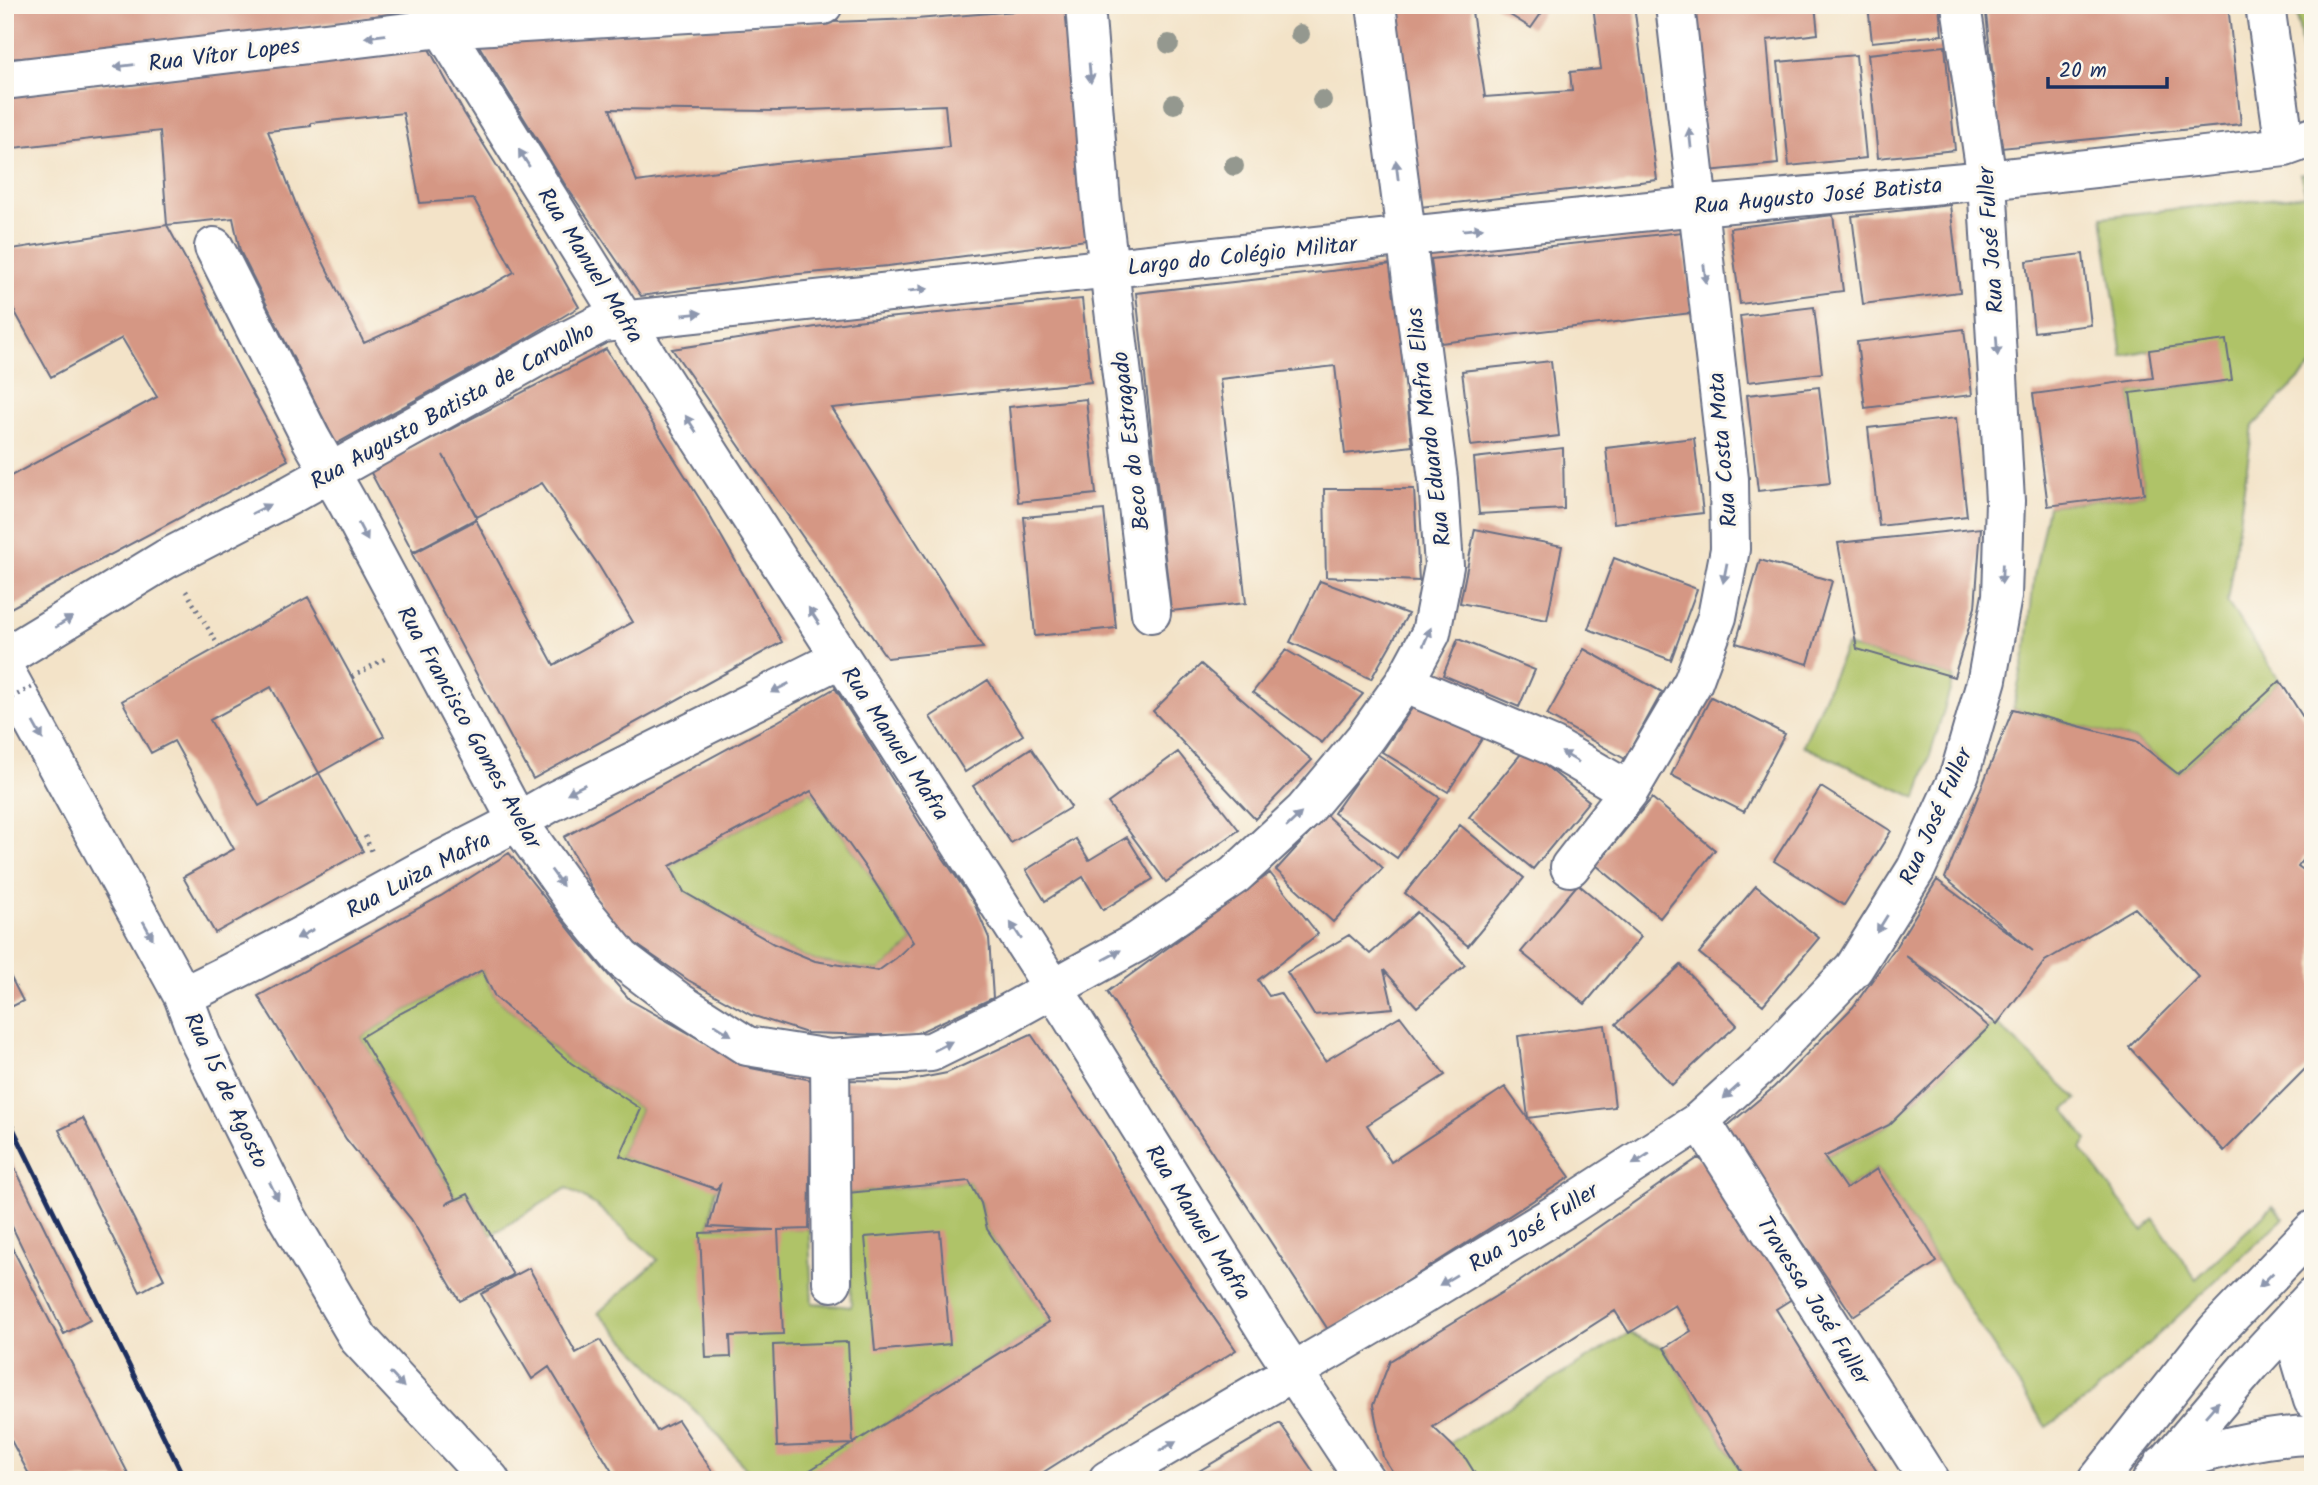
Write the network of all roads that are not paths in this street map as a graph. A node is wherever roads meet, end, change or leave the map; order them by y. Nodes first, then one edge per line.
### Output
1 (824, 5) edge
2 (1084, 5) edge
3 (1377, 5) edge
4 (1675, 5) edge
5 (1961, 5) edge
6 (2265, 5) edge
7 (435, 17) edge
8 (5, 80) edge
9 (2299, 142) edge
10 (1987, 180) junction
11 (1697, 206) junction
12 (1406, 238) junction
13 (214, 247) dead end
14 (1110, 269) junction
15 (624, 320) junction
16 (329, 472) junction
17 (1151, 613) dead end
18 (5, 657) edge
19 (841, 658) junction
20 (19, 678) edge
21 (1404, 683) junction
22 (1629, 792) junction
23 (518, 822) junction
24 (1570, 867) dead end
25 (1053, 989) junction
26 (183, 996) junction
27 (830, 1059) junction
28 (1698, 1122) junction
29 (2313, 1230) edge
30 (832, 1282) dead end
31 (2306, 1304) edge
32 (1294, 1372) junction
33 (2313, 1401) edge
34 (2313, 1435) edge
35 (2157, 1472) edge
36 (490, 1480) edge
37 (1108, 1480) edge
38 (1365, 1480) edge
39 (1929, 1480) edge
40 (2098, 1480) edge

1 - 7 street, Rua Vítor Lopes
2 -> 14 street, Largo do Colégio Militar
12 -> 3 street
11 -> 4 street, Rua Costa Mota
5 - 10 street, Rua José Fuller
6 - 9 street
7 -> 8 street, Rua Vítor Lopes
15 -> 7 street, Rua Manuel Mafra
9 - 10 street, Rua Augusto José Batista
10 - 11 street, Rua Augusto José Batista
10 -> 28 street, Rua José Fuller
12 -> 11 street, Rua Augusto José Batista
11 -> 22 street, Rua Costa Mota
12 - 14 street, Largo do Colégio Militar
21 -> 12 street, Rua Eduardo Mafra Elias
13 - 16 street, Rua Francisco Gomes Avelar
15 -> 14 street, Rua Augusto Batista de Carvalho
14 - 17 street, Beco do Estragado
15 - 16 street, Rua Augusto Batista de Carvalho
19 -> 15 street, Rua Manuel Mafra
18 -> 16 street, Rua Augusto Batista de Carvalho
16 -> 23 street, Rua Francisco Gomes Avelar
19 -> 23 street, Rua Luiza Mafra
25 -> 19 street, Rua Manuel Mafra
20 -> 26 street, Rua 15 de Agosto
22 -> 21 street
25 -> 21 street, Rua Eduardo Mafra Elias
22 - 24 street, Rua Costa Mota
23 -> 26 street, Rua Luiza Mafra
23 -> 27 street, Rua Francisco Gomes Avelar
27 -> 25 street, Rua Francisco Gomes Avelar
25 - 32 street, Rua Manuel Mafra
26 -> 36 street, Rua 15 de Agosto
27 - 30 street
28 -> 32 street, Rua José Fuller
28 - 39 street, Travessa José Fuller
29 -> 40 street
31 - 33 street
35 -> 31 street
37 -> 32 street
32 - 38 street, Rua Manuel Mafra
34 - 35 street

